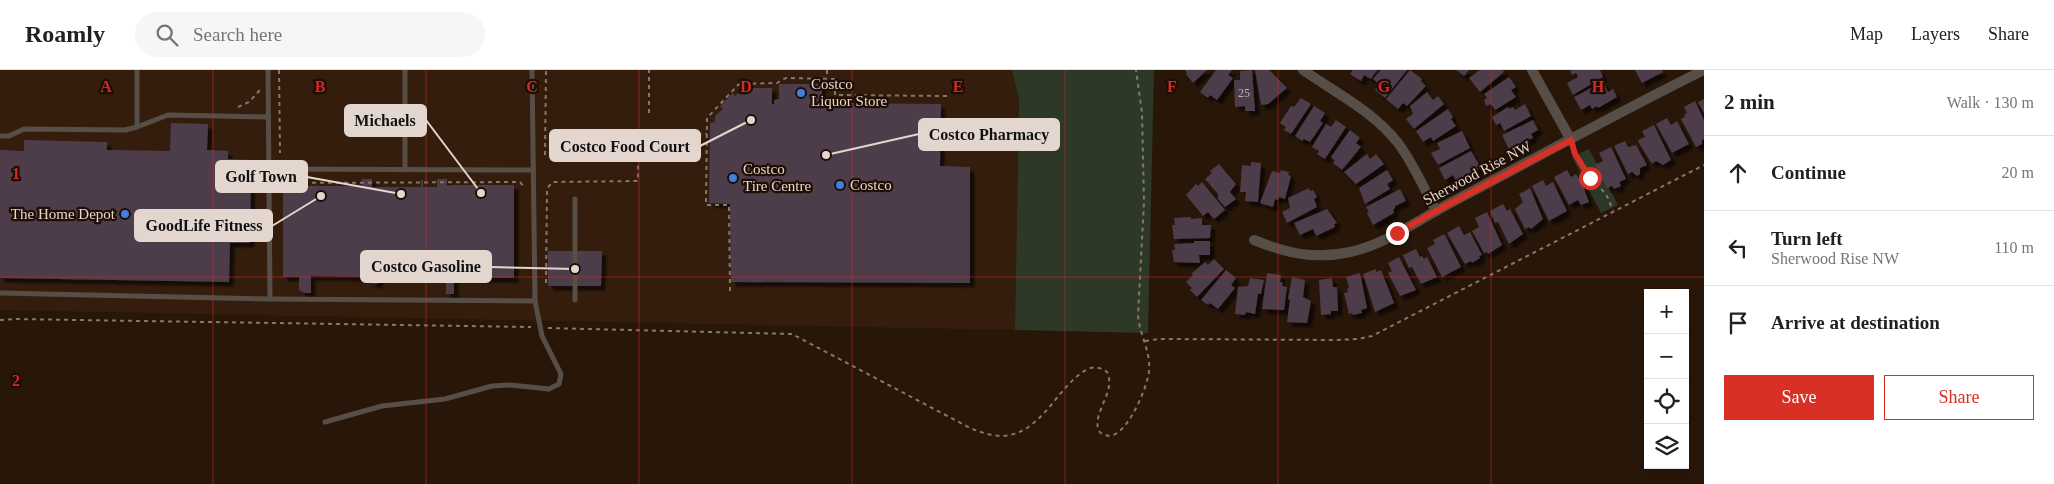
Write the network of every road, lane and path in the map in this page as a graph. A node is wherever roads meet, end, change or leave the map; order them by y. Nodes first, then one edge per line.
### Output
1 (137, 70) edge
2 (268, 70) edge
3 (279, 70) edge
4 (405, 70) edge
5 (532, 70) edge
6 (546, 70) edge
7 (649, 70) edge
8 (827, 70) edge
9 (1136, 70) edge
10 (1303, 70) edge
11 (1532, 70) edge
12 (1701, 71) edge
13 (827, 78) junction
14 (260, 83) dead end
15 (946, 96) dead end
16 (232, 107) dead end
17 (649, 113) dead end
18 (268, 117) junction
19 (137, 126) junction
20 (707, 134) junction
21 (0, 136) edge
22 (1571, 140) junction
23 (280, 154) dead end
24 (546, 155) dead end
25 (1704, 165) edge
26 (269, 169) junction
27 (405, 170) junction
28 (534, 170) junction
29 (638, 181) dead end
30 (280, 183) dead end
31 (526, 188) dead end
32 (575, 200) dead end
33 (1613, 210) junction
34 (1436, 211) junction
35 (1254, 240) dead end
36 (730, 291) dead end
37 (0, 293) edge
38 (270, 299) junction
39 (575, 300) dead end
40 (535, 302) junction
41 (0, 320) edge
42 (541, 328) junction
43 (1145, 341) junction
44 (325, 422) dead end

1 - 19 lane
2 - 18 lane
3 - 23 path
4 - 27 lane
5 - 28 lane
6 - 24 path
7 - 17 path
8 - 13 path
9 - 43 path
10 - 34 street
11 - 22 street
12 - 22 street, Sherwood Rise NW
13 - 15 path
13 - 20 path
14 - 16 path
18 - 19 lane
18 - 26 lane
19 - 21 lane
20 - 29 path
20 - 36 path
22 - 33 path
22 - 34 street, Sherwood Rise NW
25 - 33 path
26 - 27 lane
26 - 38 lane
27 - 28 lane
28 - 40 lane
30 - 31 path
32 - 39 lane
33 - 43 path
34 - 35 street, Sherwood Rise NW
37 - 38 lane
38 - 40 lane
40 - 42 lane
41 - 42 path
42 - 43 path
42 - 44 lane

